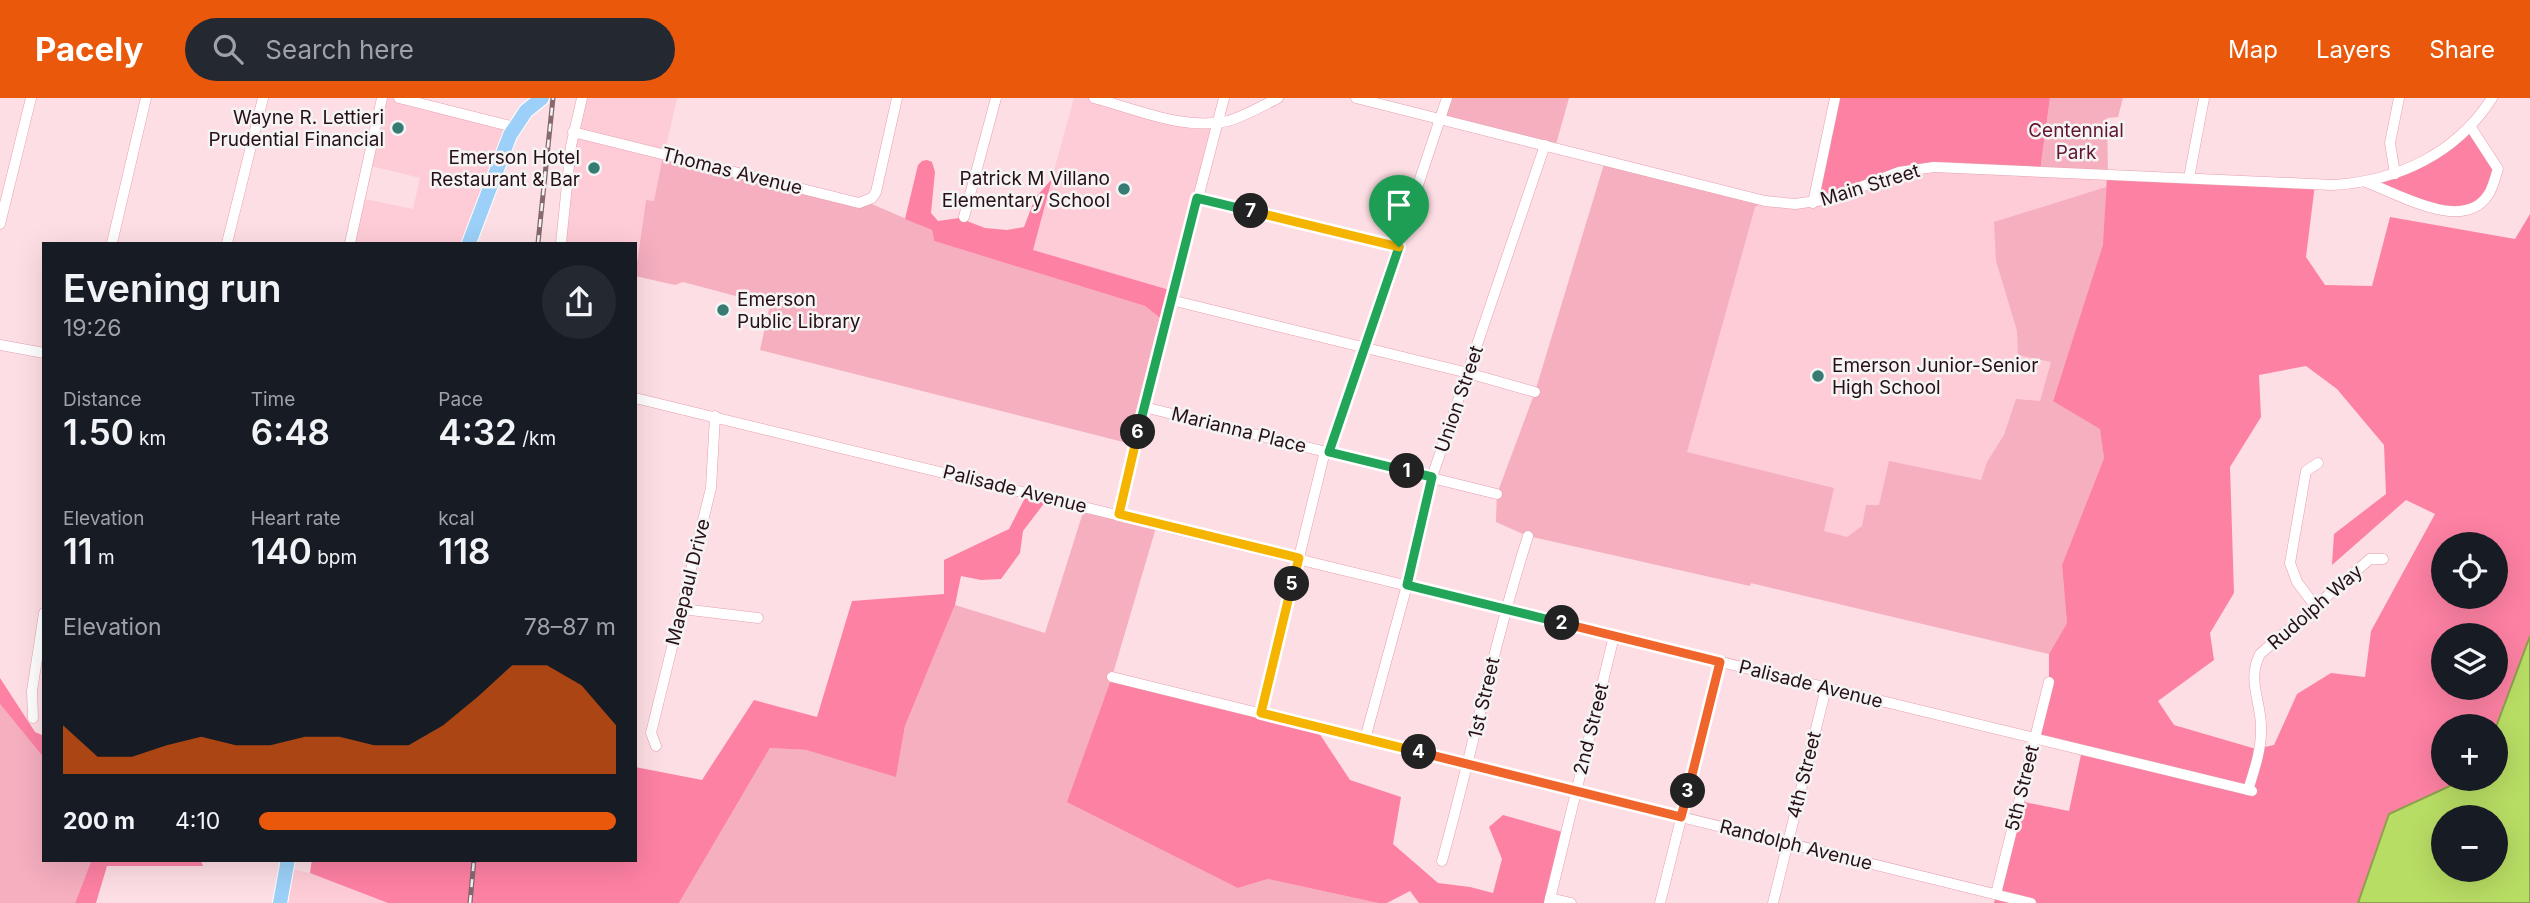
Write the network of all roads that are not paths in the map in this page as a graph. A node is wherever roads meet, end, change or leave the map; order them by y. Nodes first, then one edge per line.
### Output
1 (31, 98) edge
2 (146, 98) edge
3 (263, 98) edge
4 (382, 98) edge
5 (399, 98) edge
6 (542, 98) edge
7 (582, 98) edge
8 (897, 98) edge
9 (996, 98) edge
10 (1094, 98) edge
11 (1224, 98) edge
12 (1278, 98) edge
13 (1356, 98) edge
14 (1447, 98) edge
15 (1835, 98) edge
16 (2204, 98) edge
17 (2399, 98) edge
18 (2492, 98) edge
19 (527, 104) edge
20 (1442, 120) junction
21 (1219, 122) junction
22 (2470, 126) junction
23 (514, 127) junction
24 (573, 132) junction
25 (1545, 145) junction
26 (2395, 174) junction
27 (2189, 178) junction
28 (2365, 182) junction
29 (1197, 198) junction
30 (1813, 203) junction
31 (964, 217) dead end
32 (0, 224) edge
33 (112, 242) edge
34 (227, 242) edge
35 (350, 242) edge
36 (469, 242) edge
37 (561, 242) edge
38 (1399, 247) junction
39 (1171, 300) junction
40 (0, 345) edge
41 (1364, 349) junction
42 (42, 353) edge
43 (1468, 373) junction
44 (1535, 392) dead end
45 (637, 398) edge
46 (1144, 407) junction
47 (715, 416) junction
48 (1327, 452) junction
49 (2318, 463) dead end
50 (1432, 477) junction
51 (1497, 494) dead end
52 (1119, 514) junction
53 (1528, 536) dead end
54 (1299, 558) junction
55 (2383, 559) dead end
56 (1407, 585) junction
57 (2316, 607) junction
58 (1505, 608) junction
59 (682, 609) junction
60 (758, 618) dead end
61 (42, 626) edge
62 (1614, 636) junction
63 (1720, 662) junction
64 (1112, 677) dead end
65 (2049, 682) dead end
66 (1826, 688) junction
67 (1261, 713) junction
68 (33, 718) dead end
69 (2035, 738) junction
70 (1365, 739) junction
71 (656, 746) dead end
72 (1469, 764) junction
73 (2250, 790) joint
74 (1576, 791) junction
75 (1681, 817) junction
76 (1788, 843) junction
77 (1442, 861) dead end
78 (287, 862) edge
79 (1996, 894) junction
80 (1550, 901) edge
81 (280, 903) edge
82 (1571, 903) edge
83 (1660, 903) edge
84 (1773, 903) edge
85 (2031, 903) edge

1 - 32 street
2 - 33 street
3 - 34 street
4 - 35 street
5 - 23 street
6 - 19 main road
7 - 24 street
8 - 24 street, Thomas Avenue
9 - 31 street
10 - 21 street
11 - 21 street
12 - 21 street
13 - 20 street, Main Street
14 - 20 street
15 - 30 street
16 - 27 street
17 - 26 street
18 - 22 street, Main Street
19 - 23 main road
20 - 25 street, Main Street
20 - 38 street
21 - 29 street
22 - 26 street, Main Street
22 - 28 street
23 - 36 main road
24 - 37 street
25 - 30 street, Main Street
25 - 43 street, Union Street
26 - 28 street, Main Street
27 - 28 street, Main Street
27 - 30 street, Main Street
29 - 38 street
29 - 39 street
38 - 41 street
39 - 41 street
39 - 46 street
40 - 42 street
41 - 43 street
41 - 48 street
43 - 44 street
43 - 50 street, Union Street
45 - 47 street, Palisade Avenue
46 - 48 street, Marianna Place
46 - 52 street
47 - 52 street, Palisade Avenue
47 - 59 street, Maepaul Drive
48 - 50 street, Marianna Place
48 - 54 street
49 - 57 street
50 - 51 street, Marianna Place
50 - 56 street, Union Street
52 - 54 street, Palisade Avenue
53 - 58 street, 1st Street
54 - 56 street, Palisade Avenue
54 - 67 street
55 - 57 street, Rudolph Way
56 - 58 street, Palisade Avenue
56 - 70 street, Union Street
57 - 73 street, Rudolph Way
58 - 62 street, Palisade Avenue
58 - 72 street, 1st Street
59 - 60 street
59 - 71 street, Maepaul Drive
61 - 68 street
62 - 63 street, Palisade Avenue
62 - 74 street, 2nd Street
63 - 66 street, Palisade Avenue
63 - 75 street
64 - 67 street, Randolph Avenue
65 - 69 street, 5th Street
66 - 69 street, Palisade Avenue
66 - 76 street, 4th Street
67 - 70 street, Randolph Avenue
69 - 73 street, Palisade Avenue
69 - 79 street, 5th Street
70 - 72 street, Randolph Avenue
72 - 74 street, Randolph Avenue
72 - 77 street, 1st Street
74 - 75 street, Randolph Avenue
74 - 80 street, 2nd Street
75 - 76 street, Randolph Avenue
75 - 83 street
76 - 79 street, Randolph Avenue
76 - 84 street, 4th Street
78 - 81 main road
79 - 85 street, Randolph Avenue
80 - 82 street

